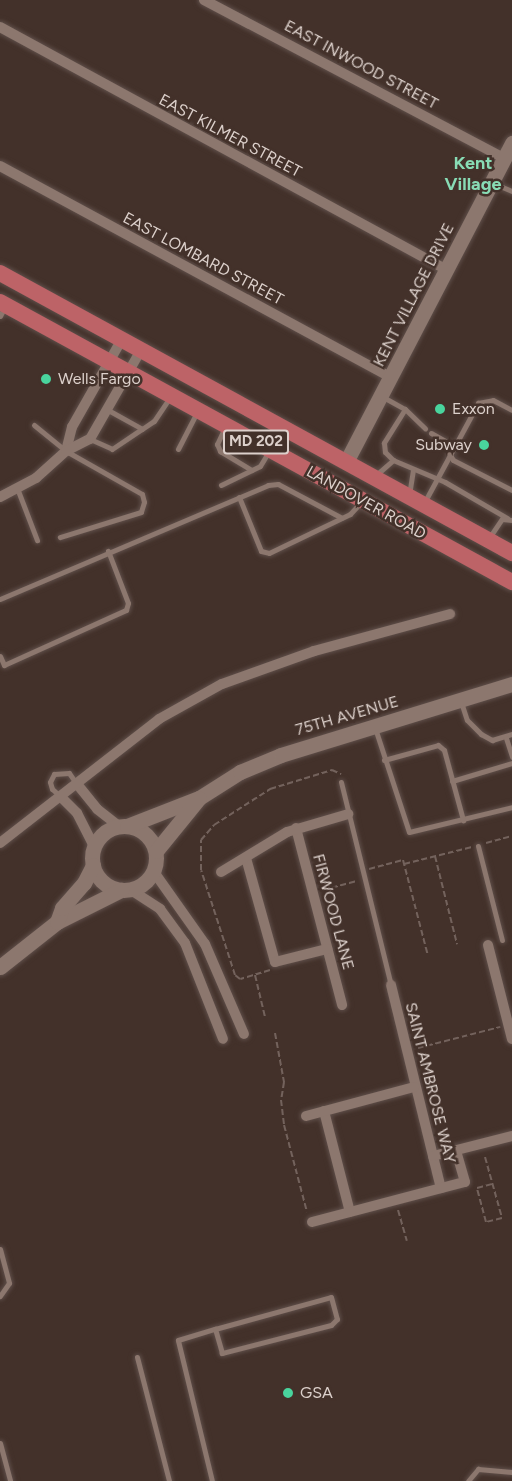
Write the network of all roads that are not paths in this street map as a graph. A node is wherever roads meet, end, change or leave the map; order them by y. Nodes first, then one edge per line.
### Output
1 (204, 0) edge
2 (0, 27) edge
3 (512, 143) edge
4 (504, 158) junction
5 (0, 166) edge
6 (492, 182) junction
7 (512, 191) edge
8 (447, 270) junction
9 (0, 273) edge
10 (2, 308) edge
11 (122, 339) junction
12 (141, 350) junction
13 (109, 362) junction
14 (129, 372) junction
15 (392, 378) junction
16 (171, 396) junction
17 (382, 396) junction
18 (405, 409) junction
19 (108, 410) junction
20 (198, 410) junction
21 (512, 410) edge
22 (34, 425) dead end
23 (226, 425) junction
24 (425, 428) dead end
25 (142, 429) junction
26 (431, 433) dead end
27 (90, 439) junction
28 (454, 446) junction
29 (178, 449) dead end
30 (270, 450) junction
31 (66, 451) junction
32 (449, 453) junction
33 (393, 460) junction
34 (346, 462) junction
35 (252, 470) junction
36 (413, 470) junction
37 (373, 477) junction
38 (437, 481) junction
39 (221, 485) dead end
40 (17, 488) junction
41 (512, 490) edge
42 (0, 497) edge
43 (240, 497) junction
44 (363, 500) junction
45 (416, 500) junction
46 (342, 518) junction
47 (509, 519) edge
48 (60, 537) dead end
49 (37, 540) dead end
50 (489, 540) junction
51 (108, 551) junction
52 (512, 553) edge
53 (512, 582) edge
54 (0, 599) edge
55 (450, 614) dead end
56 (0, 656) edge
57 (512, 684) edge
58 (461, 700) junction
59 (375, 728) junction
60 (512, 734) edge
61 (506, 738) junction
62 (512, 757) edge
63 (384, 760) junction
64 (512, 763) edge
65 (452, 781) junction
66 (340, 782) dead end
67 (77, 784) junction
68 (61, 797) junction
69 (199, 798) junction
70 (512, 807) edge
71 (348, 814) junction
72 (463, 820) junction
73 (123, 826) junction
74 (296, 828) junction
75 (0, 843) edge
76 (94, 846) junction
77 (478, 846) road end
78 (156, 851) junction
79 (246, 858) junction
80 (93, 866) junction
81 (154, 872) junction
82 (221, 872) dead end
83 (126, 890) junction
84 (57, 922) junction
85 (502, 940) dead end
86 (488, 945) dead end
87 (327, 949) junction
88 (0, 967) edge
89 (391, 985) joint
90 (342, 1005) dead end
91 (244, 1034) dead end
92 (223, 1039) dead end
93 (512, 1039) edge
94 (414, 1087) junction
95 (324, 1111) junction
96 (306, 1116) dead end
97 (512, 1136) edge
98 (456, 1150) junction
99 (433, 1156) junction
100 (441, 1188) junction
101 (350, 1212) junction
102 (310, 1218) road end
103 (0, 1249) edge
104 (0, 1296) edge
105 (215, 1329) junction
106 (137, 1357) dead end
107 (0, 1443) edge
108 (512, 1472) edge
109 (10, 1481) edge
110 (169, 1481) edge
111 (212, 1481) edge
112 (468, 1481) edge

1 - 4 street, EAST INWOOD STREET
2 - 8 street, EAST KILMER STREET
3 - 4 street, KENT VILLAGE DRIVE
4 - 6 street, KENT VILLAGE DRIVE
5 - 15 street, EAST LOMBARD STREET
6 - 7 lane
6 - 8 street, KENT VILLAGE DRIVE
8 - 15 street, KENT VILLAGE DRIVE
9 - 11 main road, LANDOVER ROAD / MD 202
10 - 13 main road, LANDOVER ROAD / MD 202
11 - 12 main road, LANDOVER ROAD / MD 202
11 - 13 street
12 - 14 street
12 - 34 main road, LANDOVER ROAD / MD 202
13 - 14 main road, LANDOVER ROAD / MD 202
13 - 31 street
14 - 16 main road, LANDOVER ROAD / MD 202
14 - 19 street
15 - 17 street, KENT VILLAGE DRIVE
16 - 20 main road, LANDOVER ROAD / MD 202
16 - 25 lane
17 - 18 lane
17 - 34 street, KENT VILLAGE DRIVE
18 - 24 lane
18 - 33 lane
19 - 25 lane
19 - 27 street
20 - 23 main road, LANDOVER ROAD / MD 202
20 - 29 lane
21 - 28 lane
22 - 31 lane
23 - 30 main road, LANDOVER ROAD / MD 202
23 - 35 lane
25 - 27 lane
26 - 28 lane
27 - 31 street
28 - 32 lane
30 - 35 lane
30 - 44 main road, LANDOVER ROAD / MD 202
31 - 40 street
31 - 48 lane
32 - 38 lane
32 - 41 lane
33 - 36 lane
33 - 37 lane
34 - 37 main road, LANDOVER ROAD / MD 202
35 - 39 lane
36 - 38 lane
36 - 45 lane
37 - 45 main road, LANDOVER ROAD / MD 202
38 - 45 lane
38 - 47 lane
40 - 42 street
40 - 49 lane
43 - 46 lane
43 - 46 lane
43 - 51 lane
44 - 46 lane
44 - 53 main road, LANDOVER ROAD / MD 202
45 - 50 main road, LANDOVER ROAD / MD 202
47 - 50 lane
50 - 52 main road, LANDOVER ROAD / MD 202
51 - 54 lane
51 - 56 lane
55 - 67 street
57 - 58 street, 75TH AVENUE
58 - 59 street, 75TH AVENUE
58 - 61 lane
59 - 63 lane
59 - 69 street, 75TH AVENUE
60 - 61 lane
61 - 62 lane
63 - 65 lane
63 - 72 lane
64 - 65 lane
65 - 72 lane
66 - 71 lane
67 - 68 street
67 - 68 lane
67 - 73 street
68 - 75 street
68 - 76 street
69 - 73 street, 75TH AVENUE
69 - 78 street, 75TH AVENUE
70 - 72 lane
71 - 74 street
71 - 89 lane
73 - 76 street
73 - 78 street
74 - 79 street
74 - 87 street, FIRWOOD LANE
76 - 80 street
77 - 85 lane
78 - 81 street
79 - 82 street
79 - 87 street
80 - 83 street
80 - 84 street
81 - 83 street
81 - 91 street
83 - 84 street
83 - 92 street
84 - 88 street
86 - 93 street
87 - 90 street, FIRWOOD LANE
89 - 94 street, SAINT AMBROSE WAY
94 - 95 street
94 - 99 street, SAINT AMBROSE WAY
95 - 96 street
95 - 101 street
97 - 98 street
98 - 99 street
98 - 100 street
99 - 100 street, SAINT AMBROSE WAY
100 - 101 street
101 - 102 street
103 - 104 lane
105 - 105 lane
105 - 111 lane
106 - 110 lane
107 - 109 lane
108 - 112 lane

